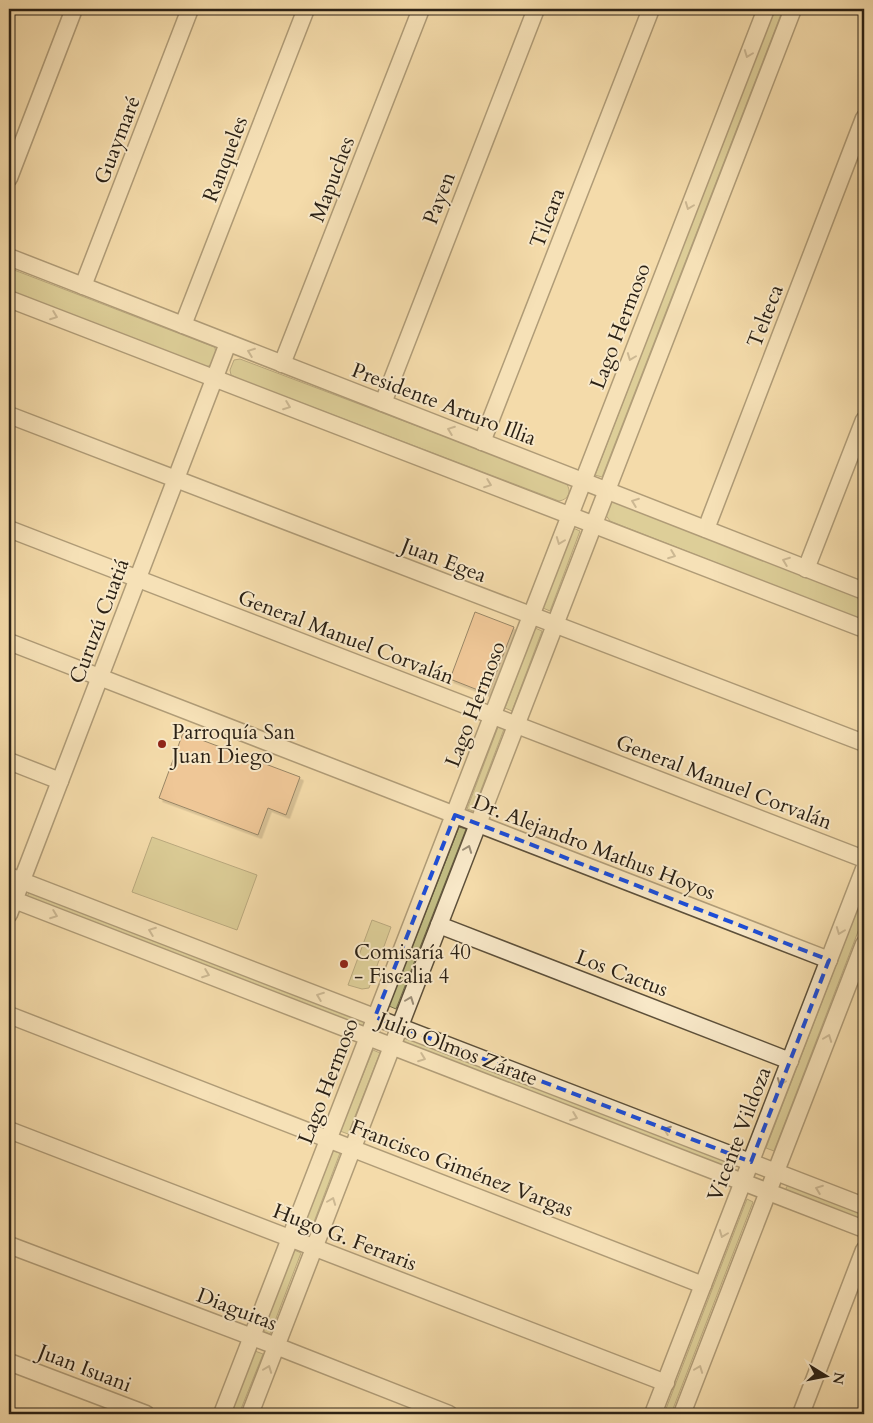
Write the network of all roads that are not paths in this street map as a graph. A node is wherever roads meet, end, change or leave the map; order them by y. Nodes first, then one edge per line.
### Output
1 (74, 9) edge
2 (190, 9) edge
3 (306, 9) edge
4 (421, 9) edge
5 (536, 9) edge
6 (651, 9) edge
7 (766, 9) edge
8 (793, 9) edge
9 (864, 118) edge
10 (9, 178) edge
11 (9, 257) edge
12 (83, 286) junction
13 (9, 298) edge
14 (183, 325) junction
15 (228, 343) junction
16 (282, 364) junction
17 (215, 378) junction
18 (383, 403) junction
19 (9, 415) edge
20 (864, 420) edge
21 (482, 442) junction
22 (176, 479) junction
23 (582, 481) junction
24 (607, 491) junction
25 (570, 515) junction
26 (594, 524) junction
27 (706, 529) junction
28 (9, 530) edge
29 (806, 569) junction
30 (138, 579) junction
31 (864, 591) edge
32 (531, 616) junction
33 (555, 625) junction
34 (864, 629) edge
35 (9, 642) edge
36 (100, 678) junction
37 (492, 716) junction
38 (516, 725) junction
39 (864, 744) edge
40 (9, 762) edge
41 (60, 781) junction
42 (455, 815) junction
43 (478, 824) junction
44 (864, 859) edge
45 (864, 869) edge
46 (15, 878) edge
47 (11, 904) edge
48 (439, 925) junction
49 (864, 944) edge
50 (829, 960) junction
51 (9, 1015) edge
52 (376, 1017) junction
53 (400, 1027) junction
54 (368, 1037) junction
55 (392, 1046) junction
56 (790, 1061) junction
57 (9, 1130) edge
58 (328, 1139) junction
59 (352, 1149) junction
60 (751, 1162) junction
61 (776, 1172) junction
62 (743, 1182) junction
63 (768, 1192) junction
64 (864, 1206) edge
65 (864, 1229) edge
66 (290, 1238) junction
67 (9, 1245) edge
68 (314, 1248) junction
69 (864, 1250) edge
70 (703, 1285) junction
71 (251, 1337) junction
72 (276, 1346) junction
73 (9, 1362) edge
74 (666, 1383) junction
75 (146, 1414) edge
76 (222, 1414) edge
77 (250, 1414) edge
78 (449, 1414) edge
79 (653, 1414) edge
80 (682, 1414) edge
81 (800, 1414) edge

1 - 10 street
2 - 12 street, Guaymaré
3 - 14 street, Ranqueles
4 - 16 street, Mapuches
5 - 18 street, Payen
6 - 21 street, Tilcara
7 -> 23 street, Lago Hermoso
8 - 24 street
9 - 27 street, Telteca
11 - 12 street, Presidente Arturo Illia
12 - 14 street, Presidente Arturo Illia
13 -> 17 street
14 - 15 street, Presidente Arturo Illia
16 -> 15 street, Presidente Arturo Illia
15 - 17 street, Curuzú Cuatiá
16 - 18 street, Presidente Arturo Illia
17 - 22 street, Curuzú Cuatiá
17 -> 25 street
21 -> 18 street, Presidente Arturo Illia
19 - 22 street, Juan Egea
20 - 29 street
21 - 23 street, Presidente Arturo Illia
22 - 30 street, Curuzú Cuatiá
22 - 32 street, Juan Egea
23 - 24 street, Presidente Arturo Illia
23 - 25 street, Lago Hermoso
24 - 26 street
27 -> 24 street, Presidente Arturo Illia
25 - 26 street
25 -> 32 street, Lago Hermoso
26 - 33 street
26 -> 34 street
29 -> 27 street, Presidente Arturo Illia
28 - 30 street, General Manuel Corvalán
29 - 31 street, Presidente Arturo Illia
30 - 36 street, Curuzú Cuatiá
30 - 37 street, General Manuel Corvalán
32 - 33 street, Juan Egea
32 - 37 street, Lago Hermoso
33 - 38 street
33 - 39 street, Juan Egea
35 - 36 street, Dr. Alejandro Mathus Hoyos
36 - 41 street, Curuzú Cuatiá
36 - 42 street, Dr. Alejandro Mathus Hoyos
37 - 38 street, General Manuel Corvalán
37 - 42 street, Lago Hermoso
38 - 43 street
38 - 44 street, General Manuel Corvalán
40 - 41 street
41 - 46 street, Curuzú Cuatiá
42 - 43 street, Dr. Alejandro Mathus Hoyos
42 - 52 street, Lago Hermoso
48 -> 43 street
43 - 50 street, Dr. Alejandro Mathus Hoyos
45 -> 50 street, Vicente Vildoza
46 - 47 street, Curuzú Cuatiá
52 -> 46 street, Julio Olmos Zárate
47 -> 54 street, Julio Olmos Zárate
53 -> 48 street
48 - 56 street, Los Cactus
61 -> 49 street
50 - 56 street, Vicente Vildoza
51 - 58 street, Francisco Giménez Vargas
52 - 53 street, Julio Olmos Zárate
52 - 54 street, Lago Hermoso
53 - 55 street
60 -> 53 street, Julio Olmos Zárate
54 - 55 street, Julio Olmos Zárate
54 - 58 street, Lago Hermoso
55 - 59 street
55 -> 62 street, Julio Olmos Zárate
56 -> 60 street, Vicente Vildoza
57 - 66 street, Hugo G. Ferraris
58 - 59 street, Francisco Giménez Vargas
58 - 66 street, Lago Hermoso
68 -> 59 street
59 - 70 street, Francisco Giménez Vargas
60 - 61 street, Julio Olmos Zárate
60 - 62 street, Vicente Vildoza
61 - 63 street
64 -> 61 street, Julio Olmos Zárate
62 - 63 street, Julio Olmos Zárate
62 -> 70 street, Vicente Vildoza
63 - 65 street, Julio Olmos Zárate
80 -> 63 street
66 - 68 street, Hugo G. Ferraris
66 - 71 street, Lago Hermoso
67 - 71 street, Diaguitas
68 - 72 street
68 - 74 street, Hugo G. Ferraris
69 - 81 street
70 - 74 street, Vicente Vildoza
71 - 72 street, Diaguitas
71 - 76 street, Lago Hermoso
77 -> 72 street
72 - 78 street, Diaguitas
73 - 75 street, Juan Isuani
74 - 79 street, Vicente Vildoza

